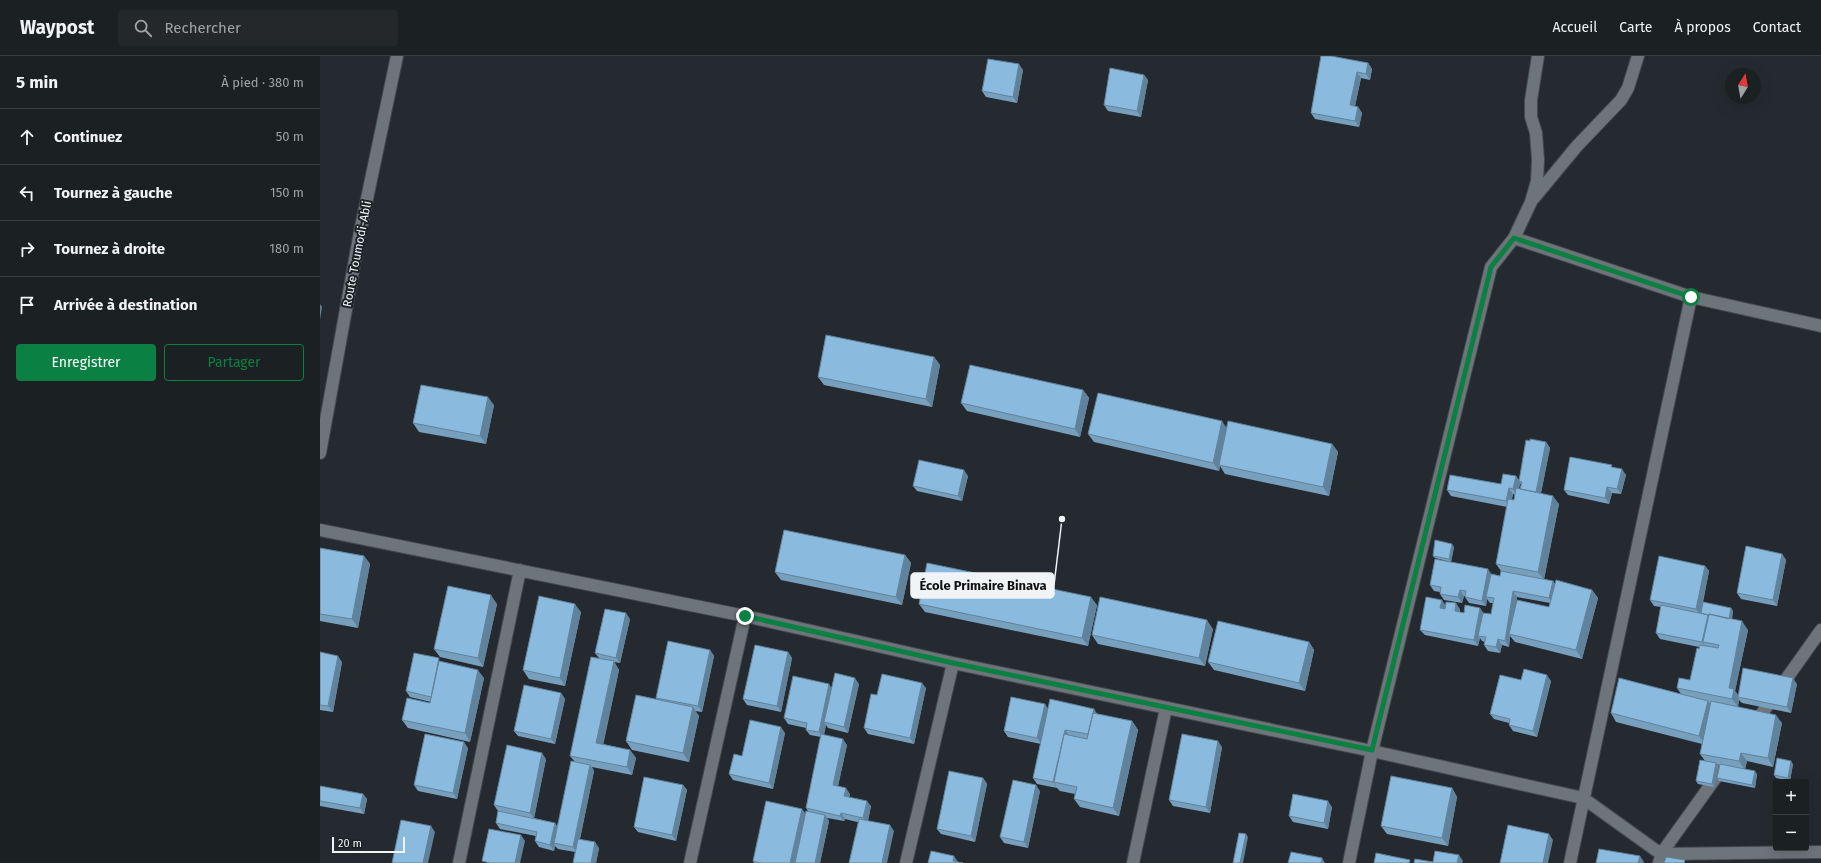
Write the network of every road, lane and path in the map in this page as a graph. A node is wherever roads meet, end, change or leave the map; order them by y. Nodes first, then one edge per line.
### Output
1 (397, 56) edge
2 (1538, 56) edge
3 (1638, 56) edge
4 (1531, 202) junction
5 (1514, 238) junction
6 (1691, 297) junction
7 (1821, 326) edge
8 (320, 453) edge
9 (320, 530) edge
10 (520, 570) junction
11 (745, 616) junction
12 (1821, 630) edge
13 (953, 663) junction
14 (1166, 708) junction
15 (1748, 732) edge
16 (1372, 750) junction
17 (1734, 752) edge
18 (1583, 798) junction
19 (1821, 852) edge
20 (1660, 859) edge
21 (459, 863) edge
22 (690, 863) edge
23 (906, 863) edge
24 (1133, 863) edge
25 (1350, 863) edge
26 (1570, 863) edge

1 - 8 street, Route Toumodi-Abli
2 - 4 street
3 - 4 street
4 - 5 street
5 - 6 street
5 - 16 street
6 - 7 street
6 - 18 street
9 - 10 street
10 - 11 street
10 - 21 street
11 - 13 street
11 - 22 street
12 - 15 street
13 - 14 street
13 - 23 street
14 - 16 street
14 - 24 street
16 - 18 street
16 - 25 street
17 - 20 street
18 - 20 street
18 - 26 street
19 - 20 street

